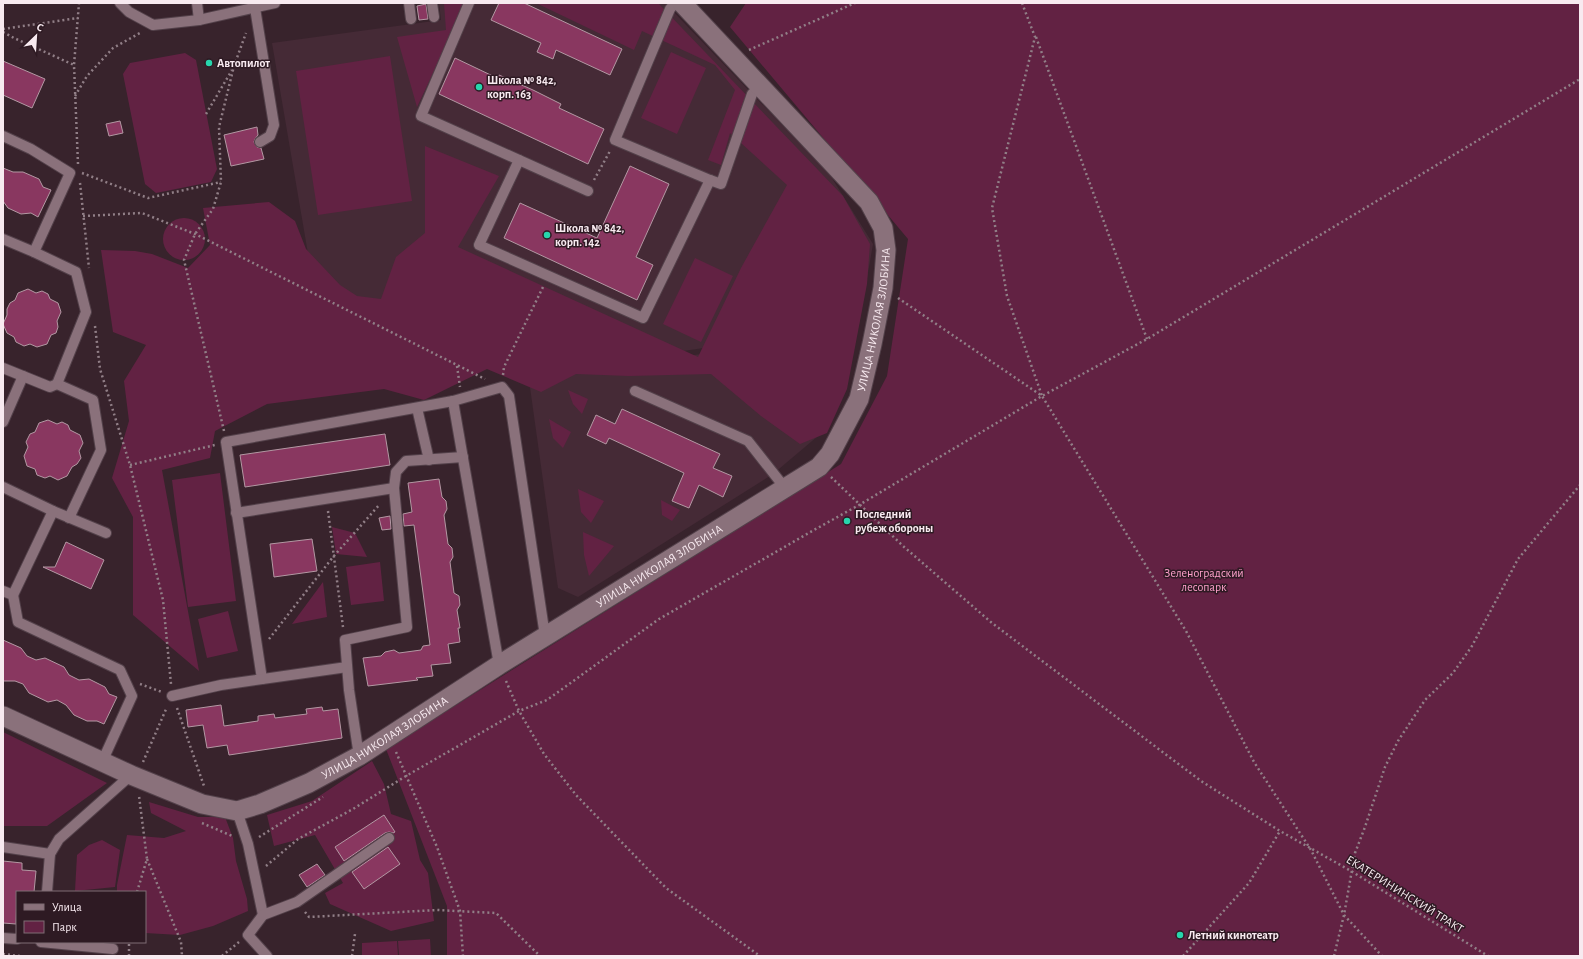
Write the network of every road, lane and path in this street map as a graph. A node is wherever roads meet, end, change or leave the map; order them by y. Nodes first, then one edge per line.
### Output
1 (79, 3) edge
2 (120, 3) edge
3 (197, 3) edge
4 (274, 3) edge
5 (409, 3) edge
6 (432, 3) edge
7 (469, 3) edge
8 (675, 3) edge
9 (682, 3) edge
10 (855, 3) edge
11 (1022, 3) edge
12 (255, 8) junction
13 (434, 17) dead end
14 (78, 18) junction
15 (411, 19) dead end
16 (199, 20) junction
17 (153, 25) junction
18 (3, 30) edge
19 (1035, 37) junction
20 (733, 57) junction
21 (74, 65) junction
22 (234, 66) junction
23 (1580, 79) edge
24 (760, 86) junction
25 (75, 97) junction
26 (206, 114) dead end
27 (3, 136) edge
28 (615, 140) junction
29 (260, 142) dead end
30 (519, 160) junction
31 (78, 171) junction
32 (710, 180) junction
33 (221, 182) junction
34 (588, 191) joint
35 (83, 216) junction
36 (195, 234) junction
37 (4, 243) edge
38 (34, 252) junction
39 (89, 270) dead end
40 (548, 276) junction
41 (883, 288) junction
42 (95, 323) dead end
43 (1147, 339) junction
44 (457, 366) junction
45 (3, 368) edge
46 (23, 376) junction
47 (57, 384) junction
48 (502, 387) junction
49 (635, 391) dead end
50 (1042, 396) junction
51 (457, 400) junction
52 (417, 408) junction
53 (3, 422) edge
54 (226, 442) junction
55 (463, 457) junction
56 (429, 460) junction
57 (130, 465) junction
58 (826, 473) dead end
59 (1580, 485) edge
60 (3, 487) edge
61 (394, 488) junction
62 (784, 488) junction
63 (327, 498) junction
64 (859, 505) junction
65 (53, 511) junction
66 (236, 513) junction
67 (69, 518) junction
68 (106, 533) dead end
69 (333, 557) junction
70 (3, 591) edge
71 (13, 595) junction
72 (545, 636) junction
73 (345, 640) junction
74 (258, 652) junction
75 (499, 664) junction
76 (348, 667) junction
77 (120, 670) junction
78 (262, 679) junction
79 (172, 696) junction
80 (519, 711) junction
81 (3, 716) edge
82 (396, 752) dead end
83 (359, 756) junction
84 (102, 762) junction
85 (406, 776) junction
86 (136, 783) junction
87 (205, 789) dead end
88 (237, 811) junction
89 (1280, 831) junction
90 (389, 838) dead end
91 (3, 848) edge
92 (1311, 850) junction
93 (50, 854) junction
94 (147, 859) junction
95 (1351, 871) junction
96 (254, 876) junction
97 (48, 891) edge
98 (138, 891) edge
99 (297, 902) junction
100 (460, 911) junction
101 (1344, 914) junction
102 (262, 915) junction
103 (248, 934) junction
104 (355, 934) dead end
105 (3, 938) edge
106 (16, 939) edge
107 (53, 943) edge
108 (129, 943) edge
109 (113, 949) dead end
110 (3, 954) edge
111 (20, 956) edge
112 (128, 956) edge
113 (182, 956) edge
114 (222, 956) edge
115 (267, 956) edge
116 (352, 956) edge
117 (463, 956) edge
118 (540, 956) edge
119 (760, 956) edge
120 (1183, 956) edge
121 (1334, 956) edge
122 (1382, 956) edge
123 (1488, 956) edge

1 - 14 path
2 - 17 lane
3 - 16 lane
4 - 12 lane
5 - 15 lane
6 - 13 lane
7 - 30 lane
8 - 28 lane
9 - 20 street, УЛИЦА НИКОЛАЯ ЗЛОБИНА
10 - 20 path
11 - 19 path
12 - 16 lane
12 - 22 path
12 - 29 lane
14 - 18 path
14 - 21 path
16 - 17 lane
17 - 25 path
18 - 21 path
19 - 43 path
19 - 50 path
20 - 24 street, УЛИЦА НИКОЛАЯ ЗЛОБИНА
21 - 25 path
22 - 26 path
22 - 33 path
23 - 43 path
24 - 32 lane
24 - 41 street, УЛИЦА НИКОЛАЯ ЗЛОБИНА
25 - 31 path
27 - 38 lane
28 - 32 lane
28 - 34 path
30 - 34 lane
30 - 40 lane
31 - 33 path
31 - 35 path
32 - 40 lane
33 - 36 path
35 - 36 path
35 - 39 path
36 - 44 path
36 - 54 path
37 - 38 lane
38 - 47 lane
40 - 48 path
41 - 50 path
41 - 62 street, УЛИЦА НИКОЛАЯ ЗЛОБИНА
42 - 57 path
43 - 50 path
44 - 48 path
44 - 51 path
45 - 46 lane
46 - 47 lane
46 - 53 lane
47 - 67 lane
48 - 51 lane
48 - 72 lane
49 - 62 lane
50 - 64 path
50 - 92 path
51 - 52 lane
51 - 55 lane
52 - 54 lane
52 - 56 lane
54 - 57 path
54 - 66 lane
55 - 56 lane
55 - 75 lane
56 - 61 lane
57 - 79 path
58 - 64 path, ЕКАТЕРИНИНСКИЙ ТРАКТ
59 - 95 path
60 - 65 lane
61 - 63 lane
61 - 69 path
61 - 73 lane
62 - 72 street, УЛИЦА НИКОЛАЯ ЗЛОБИНА
63 - 66 lane
63 - 69 path
64 - 80 path
64 - 89 path, ЕКАТЕРИНИНСКИЙ ТРАКТ
65 - 67 lane
65 - 71 lane
66 - 74 lane
67 - 68 lane
69 - 73 path
69 - 74 path
70 - 71 lane
71 - 77 lane
72 - 75 street, УЛИЦА НИКОЛАЯ ЗЛОБИНА
73 - 76 lane
74 - 78 lane
75 - 80 path
75 - 83 street, УЛИЦА НИКОЛАЯ ЗЛОБИНА
76 - 78 lane
76 - 83 lane
77 - 79 path
77 - 84 lane
78 - 79 lane
79 - 86 path
79 - 87 path
80 - 85 path
80 - 119 path
81 - 84 street, УЛИЦА НИКОЛАЯ ЗЛОБИНА
82 - 85 path
83 - 88 street, УЛИЦА НИКОЛАЯ ЗЛОБИНА
84 - 86 street, УЛИЦА НИКОЛАЯ ЗЛОБИНА
85 - 96 path
85 - 100 path
86 - 88 street, УЛИЦА НИКОЛАЯ ЗЛОБИНА
86 - 93 lane
86 - 94 path
88 - 96 lane
89 - 92 path, ЕКАТЕРИНИНСКИЙ ТРАКТ
89 - 120 path
90 - 99 lane
91 - 93 lane
92 - 95 path, ЕКАТЕРИНИНСКИЙ ТРАКТ
92 - 101 path
93 - 97 lane
94 - 98 path
94 - 113 path
95 - 101 path
95 - 123 path, ЕКАТЕРИНИНСКИЙ ТРАКТ
96 - 102 lane
99 - 100 path
99 - 102 lane
100 - 117 path
100 - 118 path
101 - 121 path
101 - 122 path
102 - 103 lane
103 - 114 path
103 - 115 lane
104 - 116 path
105 - 106 lane
107 - 109 lane
108 - 112 path
110 - 111 path

